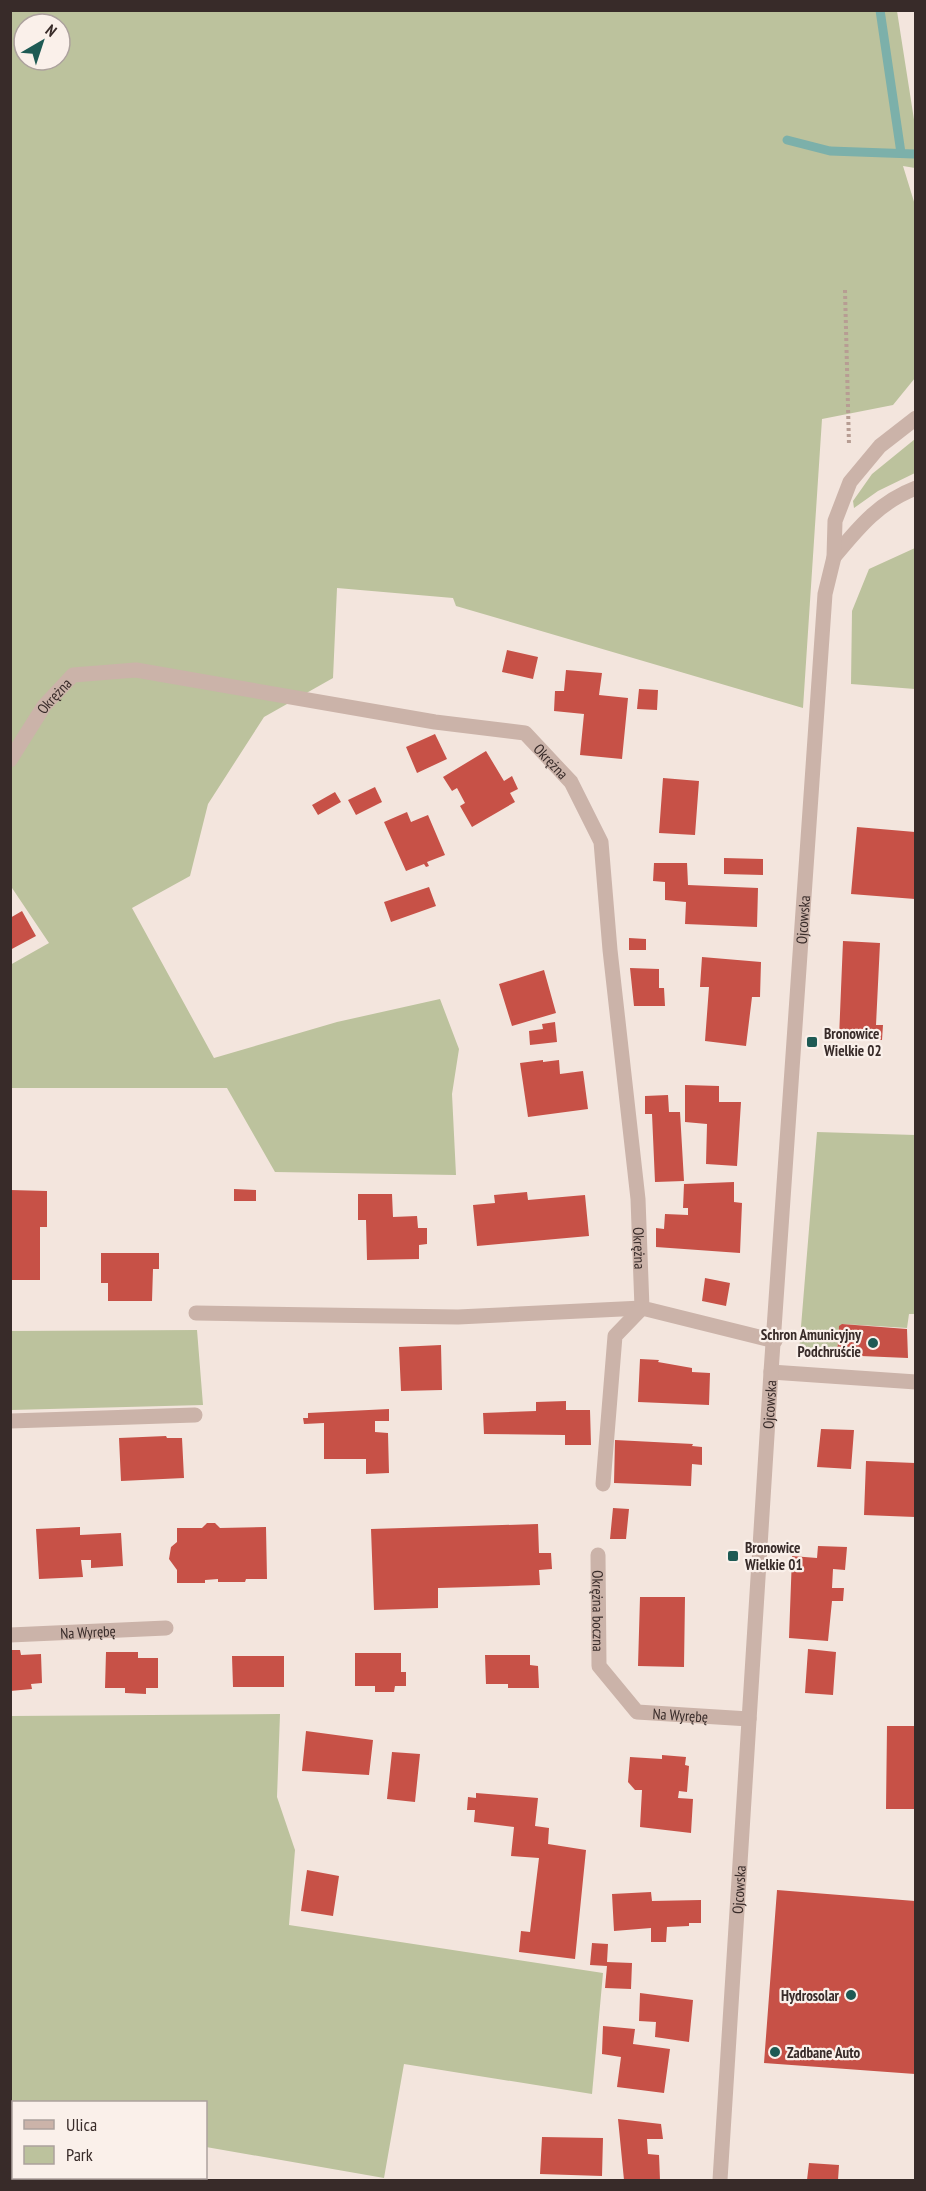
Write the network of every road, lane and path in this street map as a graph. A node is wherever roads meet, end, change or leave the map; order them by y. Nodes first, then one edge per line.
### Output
1 (845, 290) dead end
2 (915, 418) edge
3 (850, 482) junction
4 (915, 488) edge
5 (834, 557) junction
6 (10, 760) edge
7 (642, 1308) junction
8 (196, 1313) dead end
9 (775, 1341) junction
10 (771, 1372) junction
11 (915, 1382) edge
12 (195, 1415) dead end
13 (10, 1421) edge
14 (603, 1484) dead end
15 (598, 1555) dead end
16 (166, 1628) dead end
17 (10, 1635) edge
18 (600, 1666) joint
19 (749, 1719) junction
20 (720, 2181) edge

1 - 3 path
2 - 3 street, Ojcowska
3 - 5 street, Ojcowska
4 - 5 street, Ojcowska
5 - 9 street, Ojcowska
6 - 7 street, Okrężna
7 - 8 street
7 - 9 street
7 - 14 street
9 - 10 street, Ojcowska
10 - 11 street
10 - 19 street, Ojcowska
12 - 13 street
15 - 18 street, Okrężna boczna
16 - 17 street, Na Wyrębę
18 - 19 street, Na Wyrębę
19 - 20 street, Ojcowska

